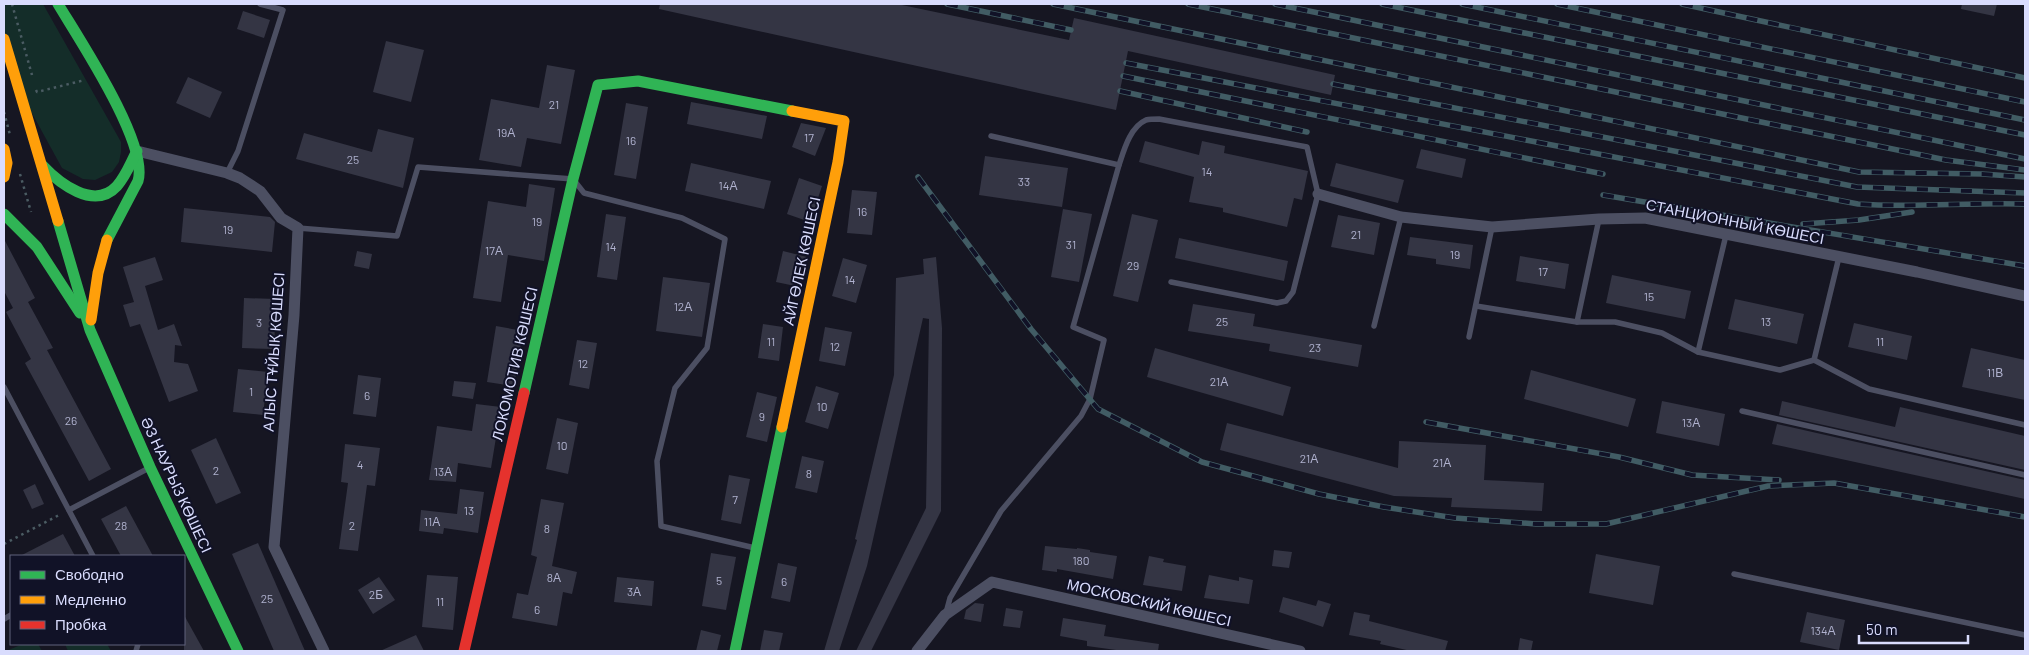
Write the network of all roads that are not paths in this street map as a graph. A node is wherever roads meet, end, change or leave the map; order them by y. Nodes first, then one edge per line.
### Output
1 (58, 4) edge
2 (260, 4) edge
3 (4, 39) edge
4 (598, 85) joint
5 (991, 136) dead end
6 (4, 150) edge
7 (137, 151) junction
8 (41, 164) junction
9 (1119, 165) junction
10 (227, 173) junction
11 (4, 177) edge
12 (573, 179) junction
13 (1318, 194) junction
14 (4, 214) edge
15 (1401, 218) junction
16 (1598, 219) junction
17 (1492, 227) junction
18 (298, 228) junction
19 (1726, 236) junction
20 (1839, 257) junction
21 (1171, 282) dead end
22 (2025, 296) edge
23 (1476, 306) junction
24 (1577, 322) junction
25 (1374, 326) dead end
26 (90, 330) junction
27 (1469, 337) dead end
28 (1698, 352) junction
29 (1814, 360) junction
30 (4, 387) edge
31 (1742, 411) dead end
32 (2025, 426) edge
33 (150, 467) junction
34 (2025, 475) edge
35 (69, 510) junction
36 (756, 549) junction
37 (92, 555) edge
38 (1734, 574) dead end
39 (945, 615) junction
40 (2025, 635) edge
41 (238, 651) edge
42 (324, 651) edge
43 (464, 651) edge
44 (735, 651) edge
45 (917, 651) edge
46 (1300, 651) edge

1 - 7 street
2 - 10 lane
3 - 8 street
4 - 12 street, ЛОКОМОТИВ КӨШЕСІ
4 - 36 street, АЙГӨЛЕК КӨШЕСІ
5 - 9 lane
6 - 11 street
7 - 8 street
7 - 10 street
7 - 26 street
8 - 26 street
9 - 13 lane
9 - 39 lane
10 - 18 street
12 - 18 lane
12 - 36 lane
12 - 43 street, ЛОКОМОТИВ КӨШЕСІ
13 - 15 street, СТАНЦИОННЫЙ КӨШЕСІ
13 - 21 lane
14 - 26 street
15 - 17 street, СТАНЦИОННЫЙ КӨШЕСІ
15 - 25 lane
16 - 17 street, СТАНЦИОННЫЙ КӨШЕСІ
16 - 19 street, СТАНЦИОННЫЙ КӨШЕСІ
16 - 24 lane
17 - 23 lane
18 - 42 street, АЛЫС ТҰЙЫҚ КӨШЕСІ
19 - 20 street, СТАНЦИОННЫЙ КӨШЕСІ
19 - 28 lane
20 - 22 street, СТАНЦИОННЫЙ КӨШЕСІ
20 - 29 lane
23 - 24 lane
23 - 27 lane
24 - 28 lane
26 - 33 street, ӘЗ НАУРЫЗ КӨШЕСІ
28 - 29 lane
29 - 32 lane
30 - 35 lane
31 - 34 lane
33 - 35 lane
33 - 41 street, ӘЗ НАУРЫЗ КӨШЕСІ
35 - 37 lane
36 - 44 street, АЙГӨЛЕК КӨШЕСІ
38 - 40 lane
39 - 45 street
39 - 46 street, МОСКОВСКИЙ КӨШЕСІ

